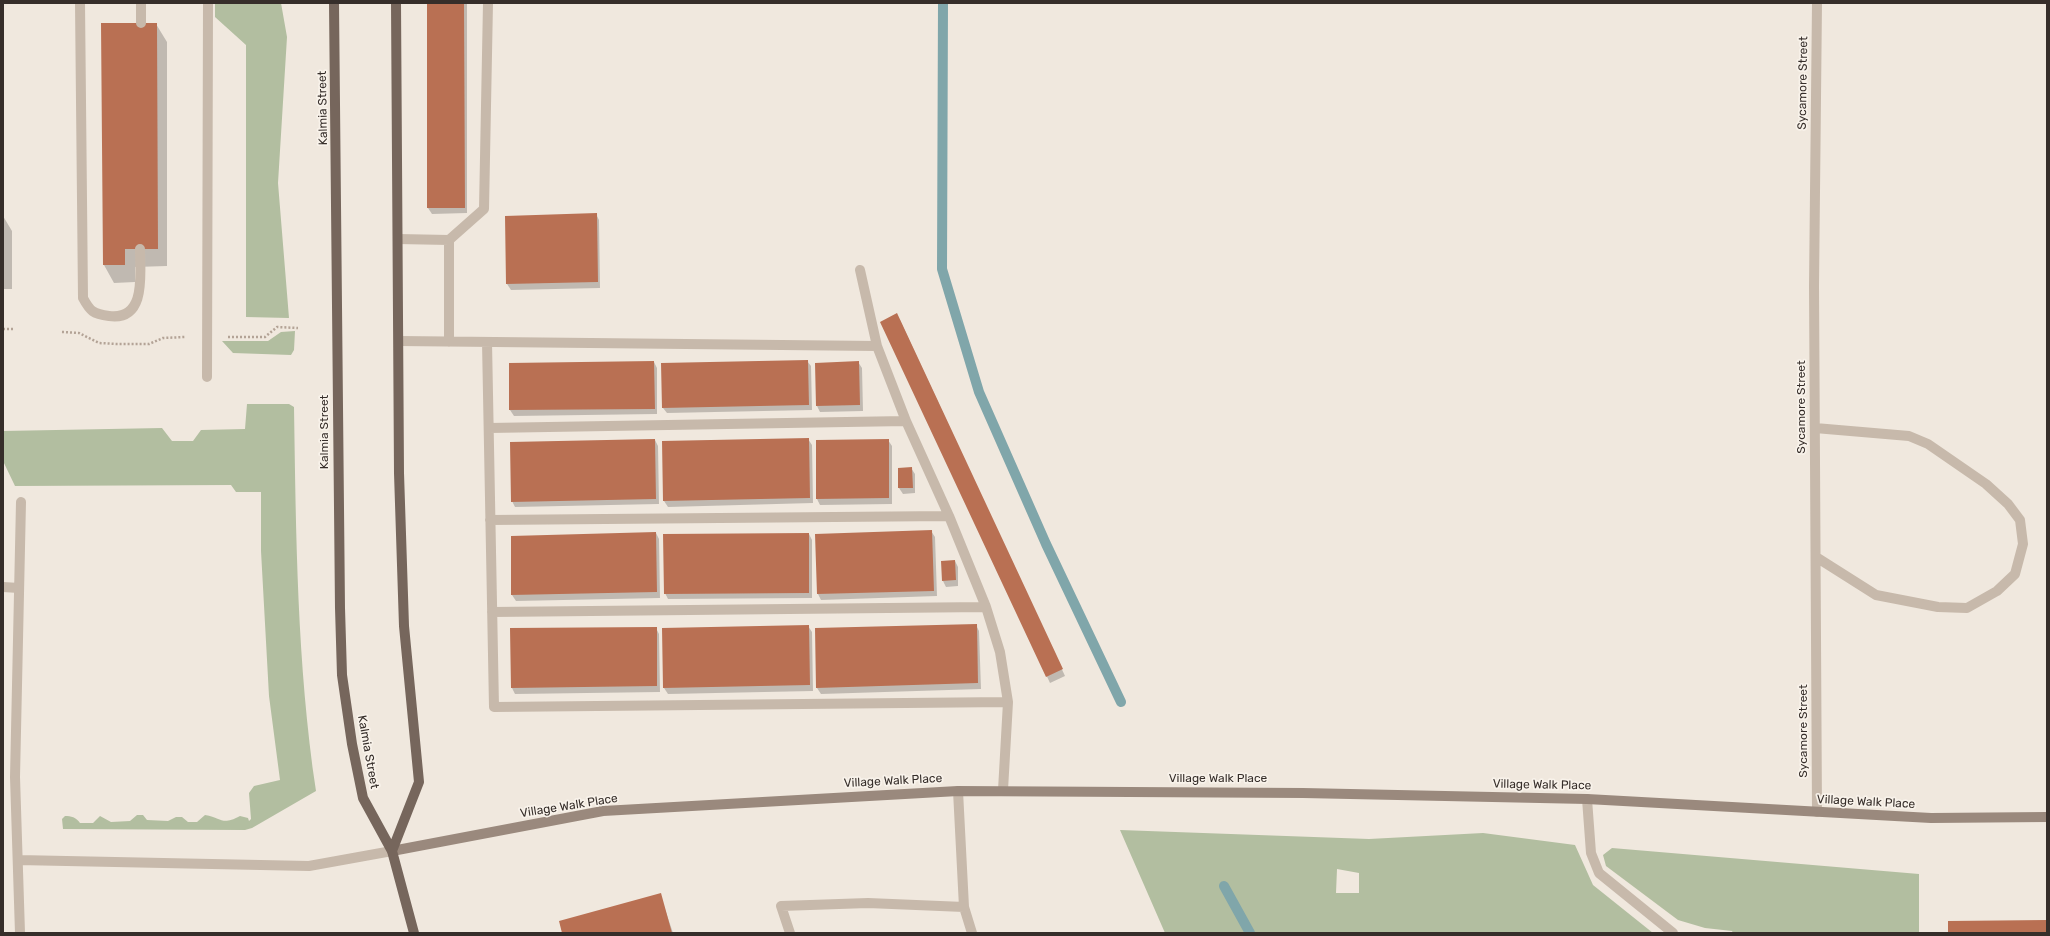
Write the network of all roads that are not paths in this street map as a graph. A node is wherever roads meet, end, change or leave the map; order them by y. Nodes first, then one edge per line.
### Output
1 (80, 3) edge
2 (141, 3) edge
3 (208, 3) edge
4 (334, 3) edge
5 (396, 3) edge
6 (488, 3) edge
7 (1817, 3) edge
8 (141, 23) dead end
9 (398, 239) junction
10 (449, 240) junction
11 (140, 249) dead end
12 (860, 270) dead end
13 (399, 341) junction
14 (449, 342) junction
15 (487, 342) junction
16 (877, 346) junction
17 (208, 377) dead end
18 (906, 421) junction
19 (489, 428) junction
20 (1815, 428) junction
21 (21, 502) dead end
22 (949, 516) junction
23 (490, 520) junction
24 (1816, 558) junction
25 (3, 587) edge
26 (19, 588) junction
27 (986, 607) junction
28 (492, 612) junction
29 (1008, 702) junction
30 (1003, 790) junction
31 (958, 791) junction
32 (1587, 798) junction
33 (1818, 812) junction
34 (2047, 816) edge
35 (392, 851) junction
36 (18, 860) junction
37 (964, 907) junction
38 (20, 933) edge
39 (414, 933) edge
40 (790, 933) edge
41 (972, 933) edge
42 (1673, 933) edge

1 - 11 lane
2 - 8 lane
3 - 17 lane
4 - 35 main road, Kalmia Street
5 - 9 main road
6 - 10 lane
7 - 20 lane, Sycamore Street
9 - 10 lane
9 - 13 main road
10 - 14 lane
12 - 16 lane
13 - 14 lane
13 - 35 main road
14 - 15 lane
15 - 16 lane
15 - 19 lane
16 - 18 lane
18 - 19 lane
18 - 22 lane
19 - 23 lane
20 - 24 lane, Sycamore Street
20 - 24 lane
21 - 26 lane
22 - 23 lane
22 - 27 lane
23 - 28 lane
24 - 33 lane, Sycamore Street
25 - 26 lane
26 - 36 lane
27 - 28 lane
27 - 29 lane
28 - 29 lane
29 - 30 lane
30 - 31 street, Village Walk Place
30 - 32 street, Village Walk Place
31 - 35 street, Village Walk Place
31 - 37 lane
32 - 33 street, Village Walk Place
32 - 42 lane
33 - 34 street, Village Walk Place
35 - 36 lane
35 - 39 main road, Kalmia Street
36 - 38 lane
37 - 40 lane
37 - 41 lane

